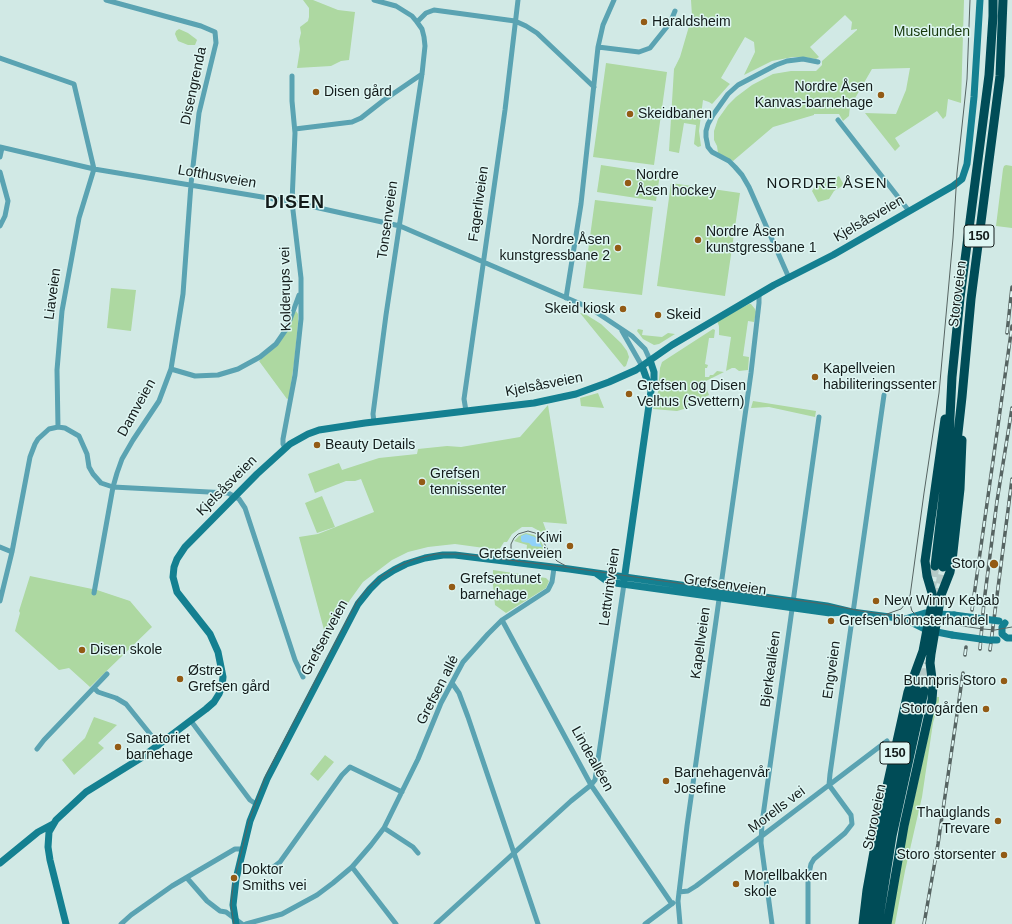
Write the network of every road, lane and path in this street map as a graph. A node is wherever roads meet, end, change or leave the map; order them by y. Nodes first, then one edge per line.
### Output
1 (106, 0) edge
2 (374, 0) edge
3 (518, 0) edge
4 (614, 0) edge
5 (980, 0) edge
6 (993, 0) edge
7 (1003, 0) edge
8 (676, 11) dead end
9 (515, 21) junction
10 (418, 22) junction
11 (598, 47) junction
12 (0, 58) edge
13 (818, 62) dead end
14 (422, 74) junction
15 (292, 76) dead end
16 (594, 87) junction
17 (838, 120) dead end
18 (295, 129) junction
19 (1, 148) edge
20 (0, 157) edge
21 (94, 169) junction
22 (0, 172) edge
23 (191, 184) junction
24 (292, 202) junction
25 (909, 211) junction
26 (0, 226) edge
27 (400, 226) junction
28 (483, 261) junction
29 (789, 278) junction
30 (300, 292) junction
31 (759, 295) junction
32 (566, 298) junction
33 (622, 330) junction
34 (650, 360) junction
35 (642, 366) junction
36 (171, 369) junction
37 (952, 376) junction
38 (651, 391) junction
39 (884, 395) dead end
40 (962, 397) junction
41 (466, 411) junction
42 (820, 417) dead end
43 (374, 422) junction
44 (58, 427) junction
45 (285, 448) junction
46 (113, 487) junction
47 (236, 496) junction
48 (0, 547) edge
49 (12, 552) junction
50 (554, 568) junction
51 (624, 580) junction
52 (94, 593) dead end
53 (720, 594) junction
54 (0, 601) edge
55 (793, 604) junction
56 (852, 612) junction
57 (934, 613) junction
58 (905, 619) junction
59 (502, 620) junction
60 (1005, 622) edge
61 (930, 631) junction
62 (1010, 639) edge
63 (107, 674) dead end
64 (303, 677) dead end
65 (452, 683) junction
66 (94, 688) junction
67 (920, 690) tunnel mouth
68 (191, 721) junction
69 (886, 741) dead end
70 (159, 745) junction
71 (37, 749) dead end
72 (591, 785) junction
73 (829, 786) junction
74 (402, 792) junction
75 (256, 804) junction
76 (53, 824) junction
77 (384, 828) junction
78 (761, 838) junction
79 (243, 849) junction
80 (418, 853) dead end
81 (514, 854) junction
82 (0, 863) edge
83 (352, 867) junction
84 (267, 872) dead end
85 (187, 878) junction
86 (880, 881) junction
87 (679, 892) junction
88 (678, 901) junction
89 (672, 904) junction
90 (235, 921) edge
91 (66, 924) edge
92 (121, 924) edge
93 (242, 924) edge
94 (246, 924) edge
95 (396, 924) edge
96 (436, 924) edge
97 (538, 924) edge
98 (645, 924) edge
99 (680, 924) edge
100 (772, 924) edge
101 (808, 924) edge
102 (863, 924) edge
103 (871, 924) edge
104 (878, 924) edge
105 (887, 924) edge

1 - 23 street, Disengrenda
2 - 10 street
3 - 9 street, Fagerliveien
4 - 11 street
5 - 25 street, Kjelsåsveien
6 - 37 highway, Storoveien / 150
7 - 40 highway, Storoveien / 150
8 - 11 street
9 - 10 street
9 - 16 street
9 - 28 street, Fagerliveien
10 - 14 street, Tonsenveien
11 - 16 street
12 - 21 street
13 - 29 street
14 - 18 street
14 - 27 street, Tonsenveien
15 - 18 street, Kolderups vei
16 - 32 street
17 - 25 street
18 - 24 street, Kolderups vei
19 - 20 street
19 - 21 street, Lofthusveien
21 - 23 street, Lofthusveien
21 - 44 street, Liaveien
22 - 26 street
23 - 24 street, Lofthusveien
23 - 36 street, Damveien
24 - 27 street, Lofthusveien
24 - 30 street, Kolderups vei
25 - 29 street, Kjelsåsveien
27 - 28 street, Lofthusveien
27 - 43 street, Tonsenveien
28 - 32 street, Lofthusveien
28 - 41 street, Fagerliveien
29 - 31 street, Kjelsåsveien
30 - 36 street
30 - 45 street, Kolderups vei
31 - 34 street, Kjelsåsveien
31 - 53 street, Kapellveien
32 - 33 street, Lofthusveien
33 - 34 street, Lofthusveien
33 - 35 street, Lofthusveien
34 - 35 street, Kjelsåsveien
34 - 38 street, Lettvintveien
35 - 38 street, Lettvintveien
35 - 41 street, Kjelsåsveien
36 - 46 street, Damveien
37 - 40 highway, Storoveien / 150
37 - 57 highway, 150
38 - 51 street, Lettvintveien
39 - 56 street, Engveien
40 - 57 highway, 150
41 - 43 street, Kjelsåsveien
42 - 55 street, Bjerkealléen
43 - 45 street, Kjelsåsveien
44 - 46 street
44 - 49 street
45 - 47 street, Kjelsåsveien
46 - 47 street
46 - 52 street, Damveien
47 - 64 street
47 - 68 street, Kjelsåsveien
48 - 49 street
49 - 54 street
50 - 51 street, Grefsenveien
50 - 59 street, Grefsen allé
50 - 75 street, Grefsenveien
51 - 53 street, Grefsenveien
51 - 72 street, Lettvintveien
53 - 55 street, Grefsenveien
53 - 87 street, Kapellveien
55 - 56 street, Grefsenveien
55 - 78 street, Bjerkealléen
56 - 58 street, Grefsenveien
56 - 73 street, Engveien
57 - 58 street, Grefsenveien
57 - 60 street, Grefsenveien, bridge
57 - 61 highway, 150
58 - 61 street, Grefsenveien
59 - 65 street, Grefsen allé
59 - 72 street, Lindealléen
60 - 62 street, Grefsenveien
61 - 62 street, Grefsenveien, bridge
61 - 102 highway, 150
61 - 105 highway, 150
63 - 66 street
65 - 74 street, Grefsen allé
65 - 81 street
66 - 70 street
66 - 71 street
67 - 86 highway, Storoveien / 150
68 - 70 street, Kjelsåsveien
68 - 75 street
69 - 73 street, Morells vei
70 - 76 street, Kjelsåsveien
72 - 81 street
72 - 89 street, Lindealléen
73 - 78 street, Morells vei
73 - 101 street
74 - 77 street, Grefsen allé
74 - 84 street
75 - 79 street, Grefsenveien
76 - 82 street, Kjelsåsveien
76 - 91 street
77 - 80 street
77 - 83 street, Grefsen allé
78 - 87 street, Morells vei
78 - 100 street, Bjerkealléen
79 - 85 street
79 - 90 street, Grefsenveien
81 - 96 street
81 - 97 street
83 - 94 street, Grefsen allé
83 - 95 street
85 - 90 street
85 - 92 street
86 - 103 highway, 150
86 - 104 highway, 150
87 - 88 street, Kapellveien
88 - 89 street
88 - 99 street, Kapellveien
89 - 98 street
90 - 93 street

